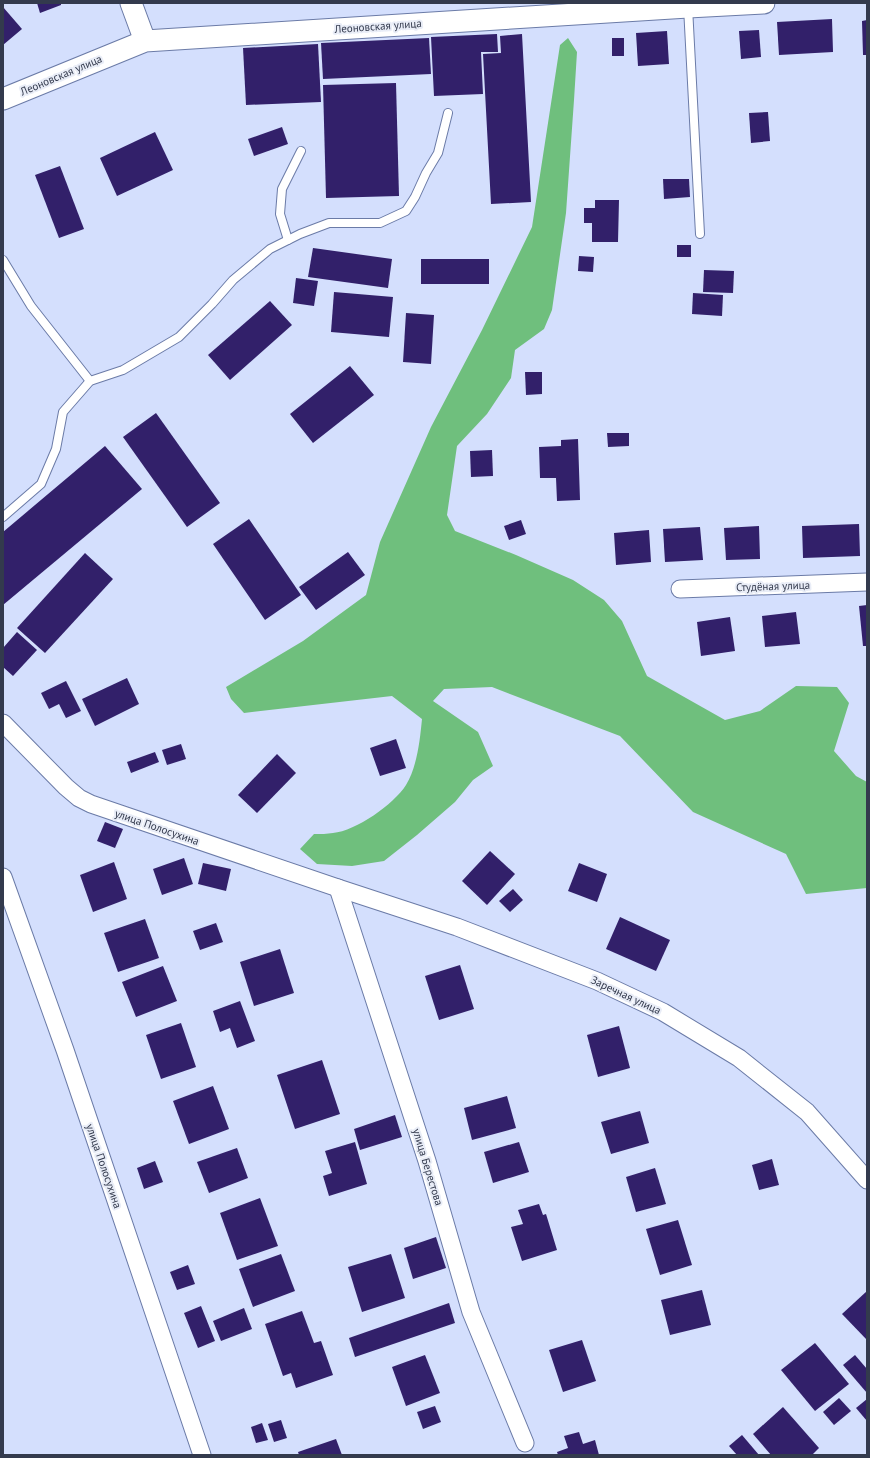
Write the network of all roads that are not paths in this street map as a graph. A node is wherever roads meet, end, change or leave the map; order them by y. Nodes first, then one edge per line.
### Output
1 (131, 3) edge
2 (764, 3) edge
3 (688, 7) junction
4 (145, 41) junction
5 (3, 100) edge
6 (448, 113) dead end
7 (301, 151) dead end
8 (700, 234) dead end
9 (288, 240) junction
10 (3, 260) edge
11 (90, 381) junction
12 (3, 517) edge
13 (867, 582) edge
14 (680, 589) dead end
15 (3, 723) edge
16 (3, 877) edge
17 (338, 888) junction
18 (867, 1180) edge
19 (525, 1443) dead end
20 (202, 1455) edge

1 - 4 street
2 - 3 street, Леоновская улица
3 - 4 street, Леоновская улица
3 - 8 lane
4 - 5 street, Леоновская улица
6 - 9 lane
7 - 9 lane
9 - 11 lane
10 - 11 lane
11 - 12 lane
13 - 14 street, Студёная улица
15 - 17 street, улица Полосухина
16 - 20 street, улица Полосухина
17 - 18 street, Заречная улица
17 - 19 street, улица Берестова

